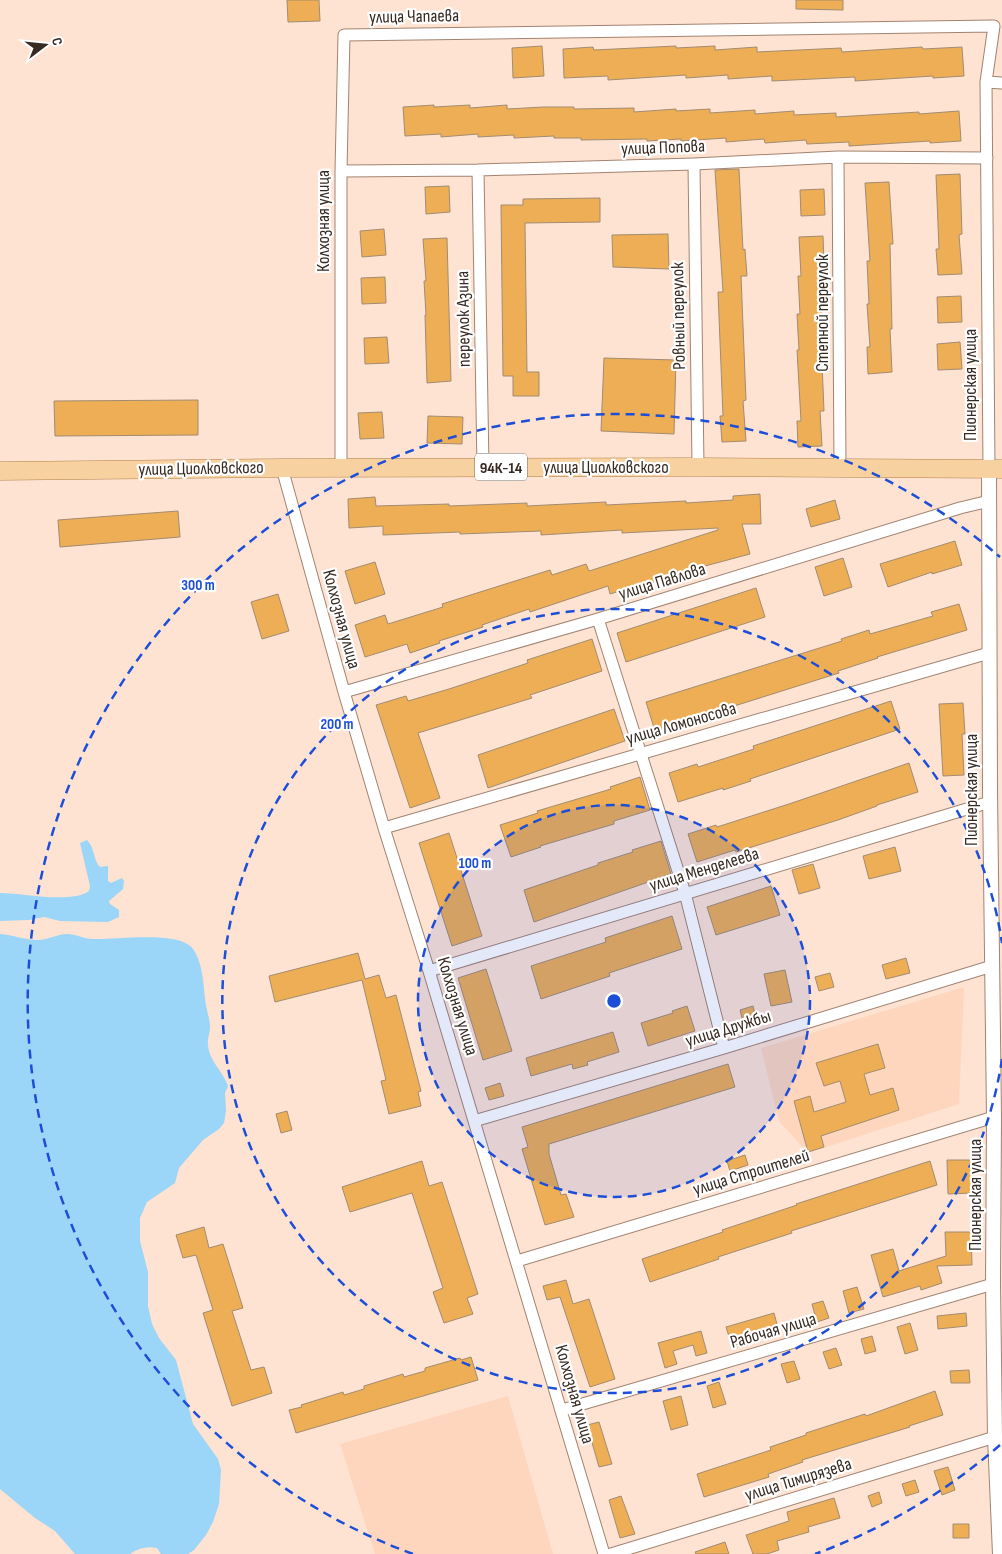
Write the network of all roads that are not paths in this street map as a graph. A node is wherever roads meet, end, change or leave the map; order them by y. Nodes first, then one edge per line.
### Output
1 (994, 26) joint
2 (344, 35) joint
3 (986, 82) junction
4 (1002, 82) edge
5 (838, 157) junction
6 (987, 158) junction
7 (694, 164) junction
8 (478, 170) junction
9 (341, 171) junction
10 (698, 467) junction
11 (282, 468) junction
12 (341, 468) junction
13 (483, 468) junction
14 (840, 469) junction
15 (996, 469) edge
16 (0, 471) edge
17 (989, 501) junction
18 (598, 619) junction
19 (989, 653) junction
20 (344, 692) junction
21 (641, 753) junction
22 (990, 802) junction
23 (384, 828) junction
24 (685, 893) junction
25 (992, 966) junction
26 (429, 971) junction
27 (724, 1048) junction
28 (994, 1116) junction
29 (474, 1121) junction
30 (517, 1261) junction
31 (993, 1284) junction
32 (562, 1410) junction
33 (995, 1437) junction
34 (604, 1554) edge
35 (612, 1554) edge
36 (1000, 1554) edge

1 - 2 street, улица Чапаева
1 - 3 street, Пионерская улица
2 - 9 street, Колхозная улица
3 - 4 street
3 - 6 street, Пионерская улица
5 - 6 street, улица Попова
5 - 7 street, улица Попова
5 - 14 street, Степной переулок
6 - 15 street, Пионерская улица
7 - 8 street, улица Попова
7 - 10 street, Ровный переулок
8 - 9 street, улица Попова
8 - 13 street, переулок Азина
9 - 12 street, Колхозная улица
10 - 13 main road, улица Циолковского / 94К-14
10 - 14 main road, улица Циолковского / 94К-14
11 - 12 main road, улица Циолковского / 94К-14
11 - 16 main road, улица Циолковского / 94К-14
11 - 20 street, Колхозная улица
12 - 13 main road, улица Циолковского / 94К-14
14 - 15 main road, улица Циолковского / 94К-14
15 - 17 street, Пионерская улица
17 - 18 street, улица Павлова
17 - 19 street, Пионерская улица
18 - 20 street, улица Павлова
18 - 21 street
19 - 21 street, улица Ломоносова
19 - 22 street, Пионерская улица
20 - 23 street, Колхозная улица
21 - 23 street, улица Ломоносова
21 - 24 street
22 - 24 street, улица Менделеева
22 - 25 street, Пионерская улица
23 - 26 street, Колхозная улица
24 - 26 street, улица Менделеева
24 - 27 street
25 - 27 street, улица Дружбы
25 - 28 street, Пионерская улица
26 - 29 street, Колхозная улица
27 - 29 street, улица Дружбы
28 - 30 street, улица Строителей
28 - 31 street, Пионерская улица
29 - 30 street, Колхозная улица
30 - 32 street, Колхозная улица
31 - 32 street, Рабочая улица
31 - 33 street, Пионерская улица
32 - 34 street, Колхозная улица
33 - 35 street, улица Тимирязева
33 - 36 street, Пионерская улица

